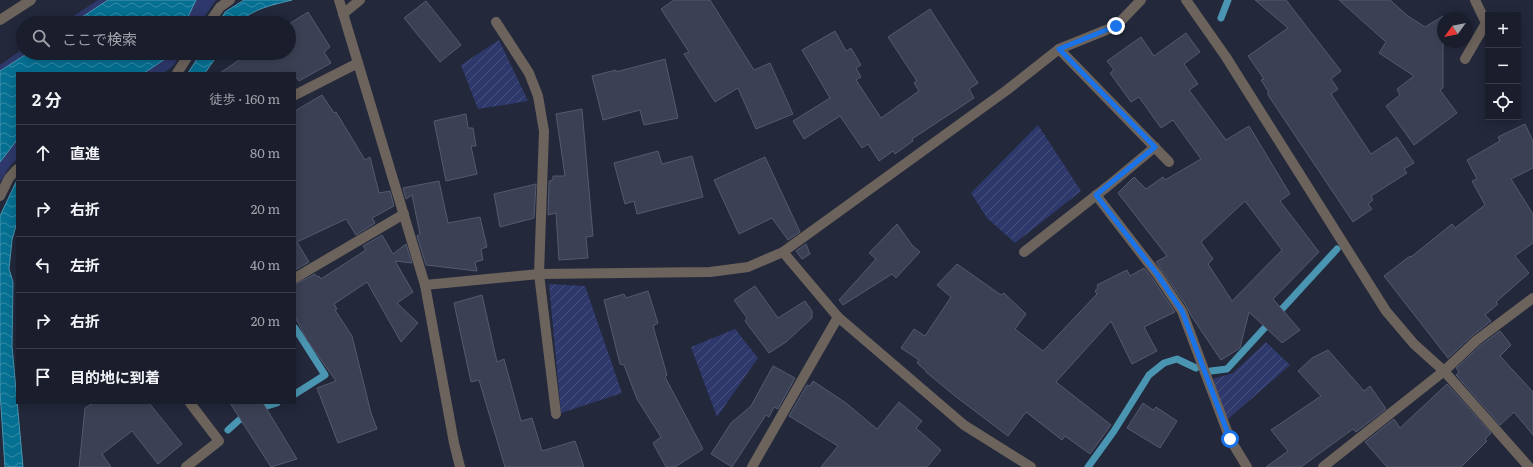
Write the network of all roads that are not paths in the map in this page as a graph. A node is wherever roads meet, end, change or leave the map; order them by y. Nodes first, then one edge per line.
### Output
1 (30, 0) edge
2 (230, 0) edge
3 (340, 0) edge
4 (360, 0) edge
5 (1141, 0) edge
6 (1186, 0) edge
7 (1475, 0) edge
8 (344, 14) junction
9 (214, 16) edge
10 (0, 20) edge
11 (496, 22) dead end
12 (1059, 49) junction
13 (1465, 59) dead end
14 (185, 60) edge
15 (358, 63) junction
16 (178, 72) edge
17 (296, 94) edge
18 (1155, 147) junction
19 (1169, 162) dead end
20 (16, 170) edge
21 (1096, 195) junction
22 (0, 196) edge
23 (404, 214) junction
24 (783, 252) junction
25 (1024, 252) dead end
26 (539, 274) junction
27 (296, 277) edge
28 (425, 285) junction
29 (1533, 298) edge
30 (838, 317) junction
31 (1444, 371) junction
32 (191, 404) edge
33 (556, 414) dead end
34 (186, 467) edge
35 (460, 467) edge
36 (752, 467) edge
37 (1031, 467) edge
38 (1247, 467) edge
39 (1323, 467) edge
40 (1529, 467) edge

1 - 10 street
2 - 9 street
3 - 8 street
4 - 8 street
5 - 12 street
6 - 31 street
7 - 13 street
8 - 15 street
11 - 26 street
12 - 18 street
12 - 24 street
14 - 16 street
15 - 17 street
15 - 23 street
18 - 19 street
18 - 21 street
20 - 22 street
21 - 25 street
21 - 38 street
23 - 27 street
23 - 28 street
24 - 26 street
24 - 30 street
26 - 28 street
26 - 33 street
28 - 35 street
29 - 31 street
30 - 36 street
30 - 37 street
31 - 39 street
31 - 40 street
32 - 34 street

